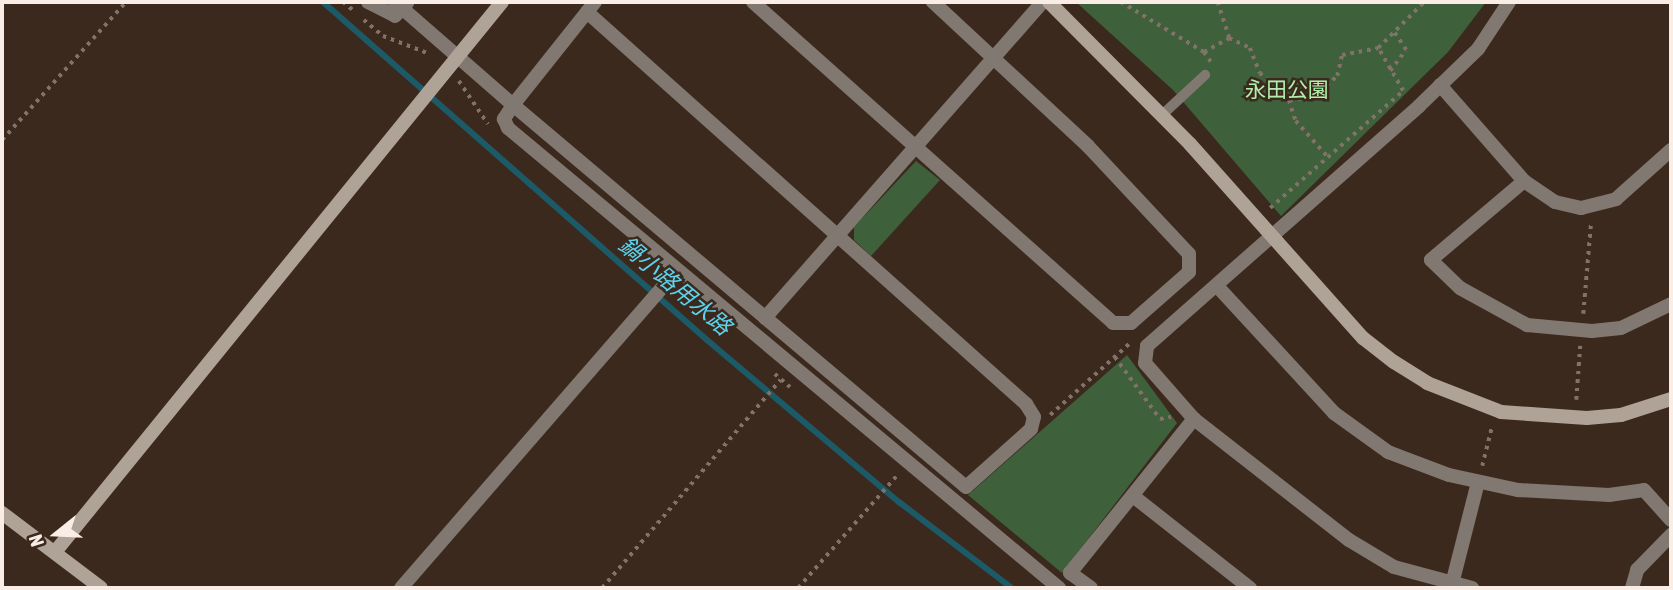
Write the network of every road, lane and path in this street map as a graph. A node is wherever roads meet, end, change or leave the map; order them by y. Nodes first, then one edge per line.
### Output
1 (126, 2) edge
2 (343, 2) edge
3 (368, 2) edge
4 (502, 2) edge
5 (753, 2) edge
6 (933, 2) edge
7 (1043, 2) edge
8 (1049, 2) edge
9 (1121, 2) edge
10 (1217, 2) edge
11 (1424, 2) edge
12 (1508, 2) edge
13 (402, 4) edge
14 (591, 7) edge
15 (1394, 32) junction
16 (1229, 38) junction
17 (1378, 48) junction
18 (1204, 52) junction
19 (993, 57) junction
20 (458, 58) junction
21 (435, 59) dead end
22 (1390, 71) junction
23 (1205, 75) joint
24 (1440, 85) junction
25 (1289, 100) junction
26 (513, 105) junction
27 (1162, 115) junction
28 (2, 141) edge
29 (915, 145) junction
30 (1671, 150) edge
31 (1328, 158) junction
32 (1524, 181) junction
33 (1592, 205) junction
34 (1266, 212) dead end
35 (836, 234) junction
36 (1272, 235) junction
37 (677, 270) junction
38 (1217, 286) junction
39 (1671, 304) edge
40 (765, 318) junction
41 (1582, 330) junction
42 (1115, 356) dead end
43 (792, 366) junction
44 (1671, 399) edge
45 (1576, 400) dead end
46 (1183, 407) junction
47 (1194, 419) junction
48 (1492, 425) dead end
49 (908, 463) junction
50 (1478, 481) junction
51 (1133, 496) junction
52 (2, 513) edge
53 (1671, 520) edge
54 (1671, 535) edge
55 (55, 552) junction
56 (1452, 586) edge
57 (101, 588) edge
58 (401, 588) edge
59 (602, 588) edge
60 (798, 588) edge
61 (1059, 588) edge
62 (1091, 588) edge
63 (1250, 588) edge
64 (1472, 588) edge
65 (1632, 588) edge

1 - 28 path
2 - 21 path
3 - 13 street
4 - 20 street
5 - 29 street
6 - 19 street
7 - 19 street
8 - 27 street
9 - 18 path
10 - 16 path
11 - 15 path
12 - 24 street
13 - 20 street
14 - 26 street
14 - 35 street
15 - 17 path
15 - 22 path
16 - 18 path
16 - 25 path
17 - 22 path
17 - 25 path
18 - 23 path
19 - 29 street
19 - 29 street
20 - 26 street
20 - 55 street
22 - 31 path
23 - 27 lane
24 - 32 street
24 - 36 street
25 - 31 path
26 - 37 street
26 - 40 street
27 - 36 street
29 - 35 street
30 - 33 street
31 - 34 path
32 - 33 street
32 - 41 street
33 - 41 path
35 - 40 street
35 - 40 street
36 - 38 street
36 - 44 street
37 - 43 street
37 - 58 street
38 - 46 street
38 - 50 street
39 - 41 street
41 - 45 path
42 - 46 path
43 - 49 street
43 - 59 path
46 - 47 street
47 - 51 street
47 - 56 street
48 - 50 path
49 - 60 path
49 - 61 street
50 - 53 street
50 - 56 street
51 - 62 street
51 - 63 street
52 - 55 street
54 - 65 street
55 - 57 street
56 - 64 street

